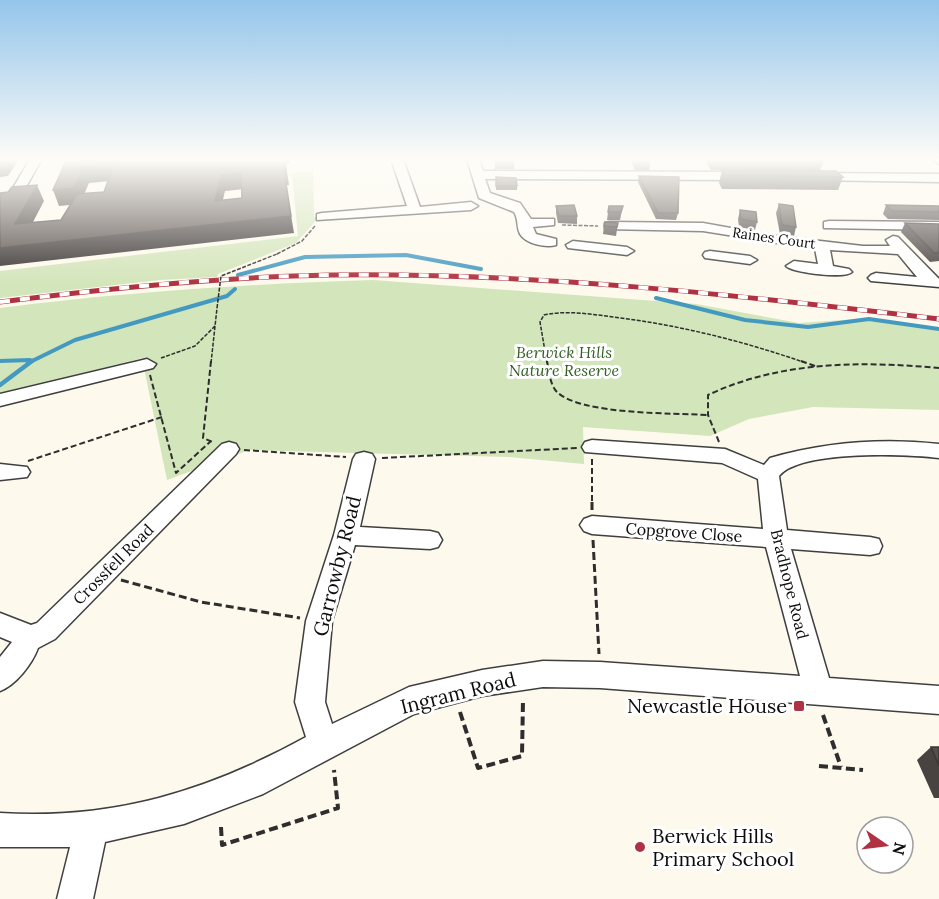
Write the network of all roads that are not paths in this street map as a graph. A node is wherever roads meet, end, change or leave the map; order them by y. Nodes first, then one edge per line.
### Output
1 (411, 201) edge
2 (500, 201) edge
3 (471, 206) dead end
4 (414, 210) junction
5 (322, 217) road end
6 (552, 223) road end
7 (830, 225) dead end
8 (610, 226) edge
9 (626, 226) junction
10 (881, 226) junction
11 (939, 226) edge
12 (526, 229) junction
13 (729, 231) junction
14 (551, 242) dead end
15 (573, 245) dead end
16 (822, 245) junction
17 (902, 250) junction
18 (750, 260) dead end
19 (802, 267) dead end
20 (826, 270) junction
21 (844, 272) dead end
22 (876, 278) dead end
23 (934, 283) edge
24 (147, 364) road end
25 (0, 400) edge
26 (220, 445) road end
27 (592, 447) road end
28 (939, 451) edge
29 (364, 459) road end
30 (768, 475) junction
31 (592, 525) road end
32 (346, 535) junction
33 (776, 539) junction
34 (430, 540) dead end
35 (870, 546) dead end
36 (0, 625) edge
37 (26, 640) junction
38 (0, 678) edge
39 (939, 700) edge
40 (821, 703) junction
41 (328, 757) junction
42 (91, 829) junction
43 (0, 830) edge
44 (75, 899) edge

1 - 4 street
2 - 12 street
3 - 4 street
4 - 5 street
6 - 12 street
7 - 10 street
8 - 9 street, Raines Court
9 - 13 street, Raines Court
9 - 15 street
10 - 11 street
10 - 17 street
12 - 14 street
13 - 16 street, Raines Court
13 - 18 street
16 - 17 street, Raines Court
16 - 20 street
17 - 23 street
19 - 20 street
20 - 21 street
22 - 23 street
24 - 25 street
26 - 37 street, Crossfell Road
27 - 30 street
28 - 30 street
29 - 32 street, Garrowby Road
30 - 33 street, Bradhope Road
31 - 33 street, Copgrove Close
32 - 34 street
32 - 41 street, Garrowby Road
33 - 35 street, Copgrove Close
33 - 40 street, Bradhope Road
36 - 37 street
37 - 38 street, Crossfell Road
39 - 40 street, Ingram Road
40 - 41 street, Ingram Road
41 - 42 street, Ingram Road
42 - 43 street, Ingram Road
42 - 44 street

